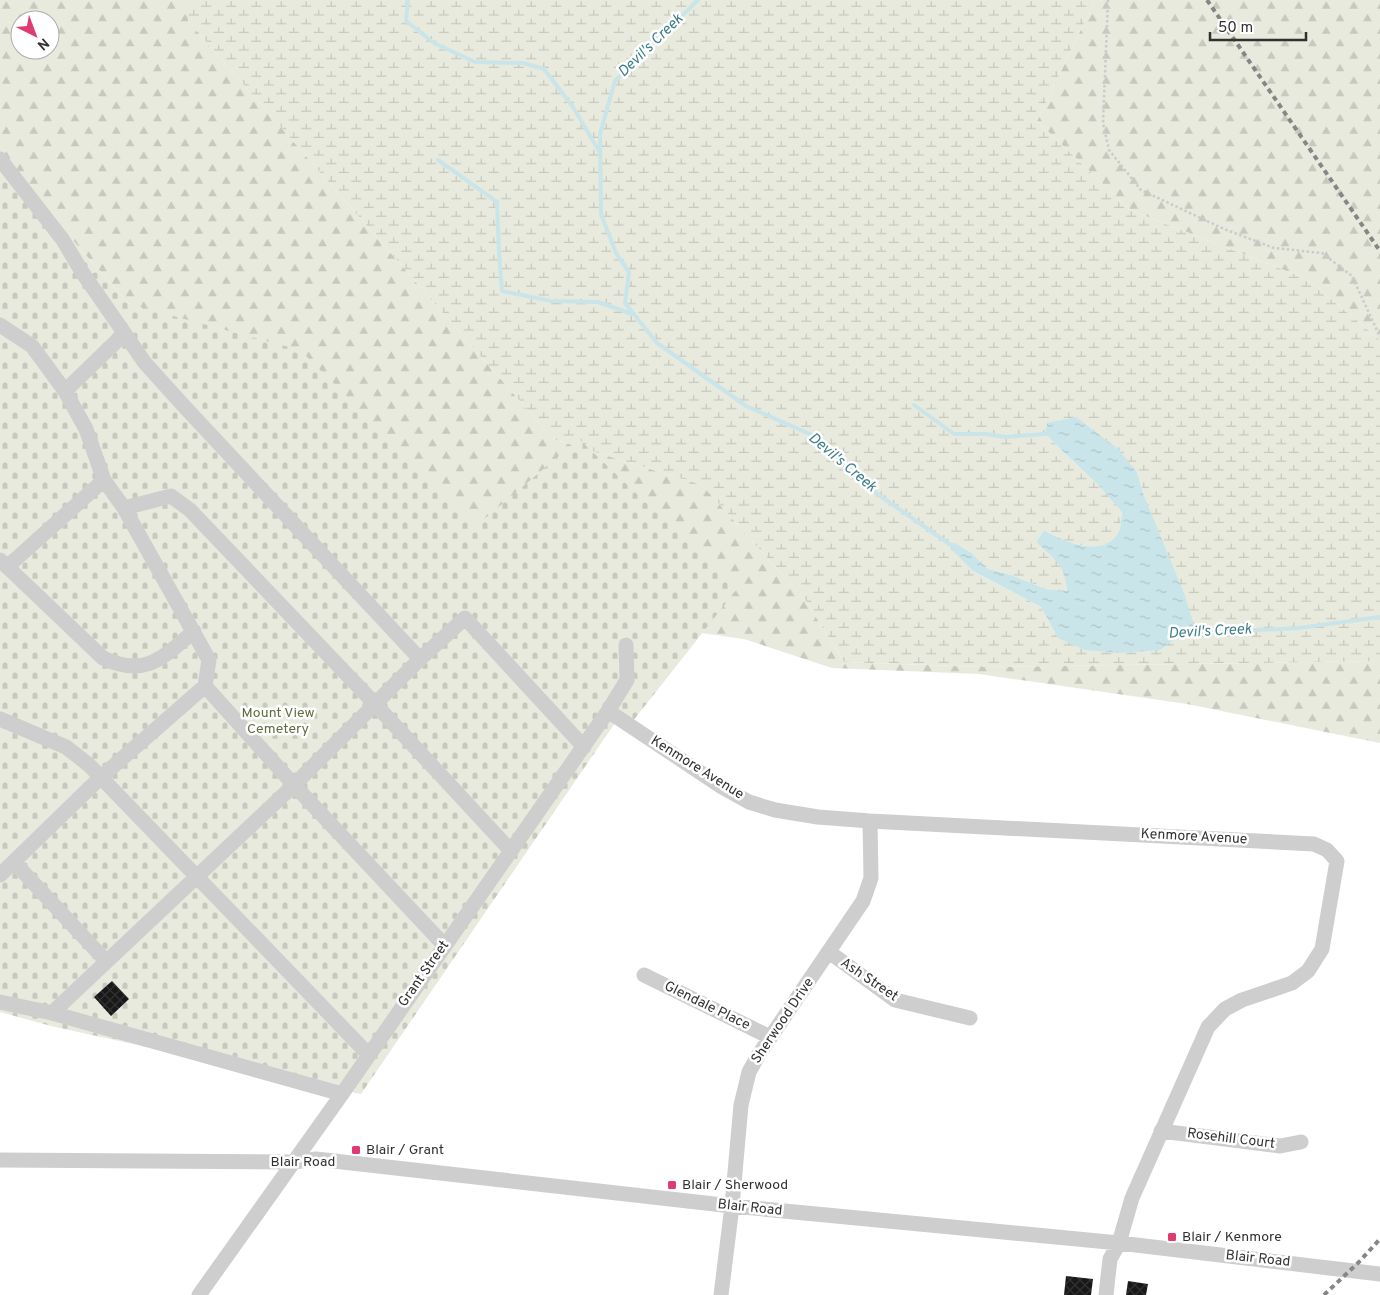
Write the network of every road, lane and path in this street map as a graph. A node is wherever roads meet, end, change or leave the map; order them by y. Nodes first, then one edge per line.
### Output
1 (1108, 0) edge
2 (0, 159) edge
3 (0, 325) edge
4 (124, 334) junction
5 (1380, 337) edge
6 (65, 391) junction
7 (104, 480) junction
8 (124, 508) junction
9 (4, 564) edge
10 (194, 632) junction
11 (626, 645) dead end
12 (420, 659) junction
13 (205, 686) junction
14 (375, 704) junction
15 (608, 711) junction
16 (0, 719) edge
17 (584, 747) junction
18 (101, 778) junction
19 (294, 785) junction
20 (870, 820) junction
21 (511, 851) junction
22 (14, 862) junction
23 (0, 875) edge
24 (196, 876) junction
25 (445, 946) junction
26 (829, 952) junction
27 (106, 960) junction
28 (644, 975) dead end
29 (0, 1002) edge
30 (52, 1013) junction
31 (970, 1018) dead end
32 (770, 1038) junction
33 (368, 1054) junction
34 (342, 1094) junction
35 (1160, 1131) junction
36 (1301, 1142) dead end
37 (0, 1160) edge
38 (294, 1162) junction
39 (732, 1206) junction
40 (1119, 1243) junction
41 (1380, 1274) edge
42 (199, 1295) edge
43 (721, 1295) edge
44 (1106, 1295) edge

1 - 5 path
2 - 4 street
3 - 6 street
4 - 6 street
4 - 12 street
6 - 7 street
7 - 8 street
7 - 9 street
8 - 10 street
8 - 14 street
9 - 10 street
10 - 13 street
11 - 15 street, Grant Street
12 - 14 street
12 - 17 street
13 - 18 street
13 - 19 street
14 - 19 street
14 - 21 street
15 - 17 street, Grant Street
15 - 20 street, Kenmore Avenue
16 - 18 street
17 - 21 street, Grant Street
18 - 22 street
18 - 24 street
19 - 24 street
19 - 25 street
20 - 26 street, Sherwood Drive
20 - 35 street, Kenmore Avenue
21 - 25 street, Grant Street
22 - 23 street
22 - 27 street
24 - 27 street
24 - 33 street
25 - 33 street, Grant Street
26 - 31 street, Ash Street
26 - 32 street, Sherwood Drive
27 - 30 street
28 - 32 street, Glendale Place
29 - 30 street
30 - 34 street
32 - 39 street, Sherwood Drive
33 - 34 street, Grant Street
34 - 38 street, Grant Street
35 - 36 street, Rosehill Court
35 - 40 street, Kenmore Avenue
37 - 38 street, Blair Road
38 - 39 street, Blair Road
38 - 42 street, Grant Street
39 - 40 street, Blair Road
39 - 43 street, Sherwood Drive
40 - 41 street, Blair Road
40 - 44 street, Kenmore Avenue

